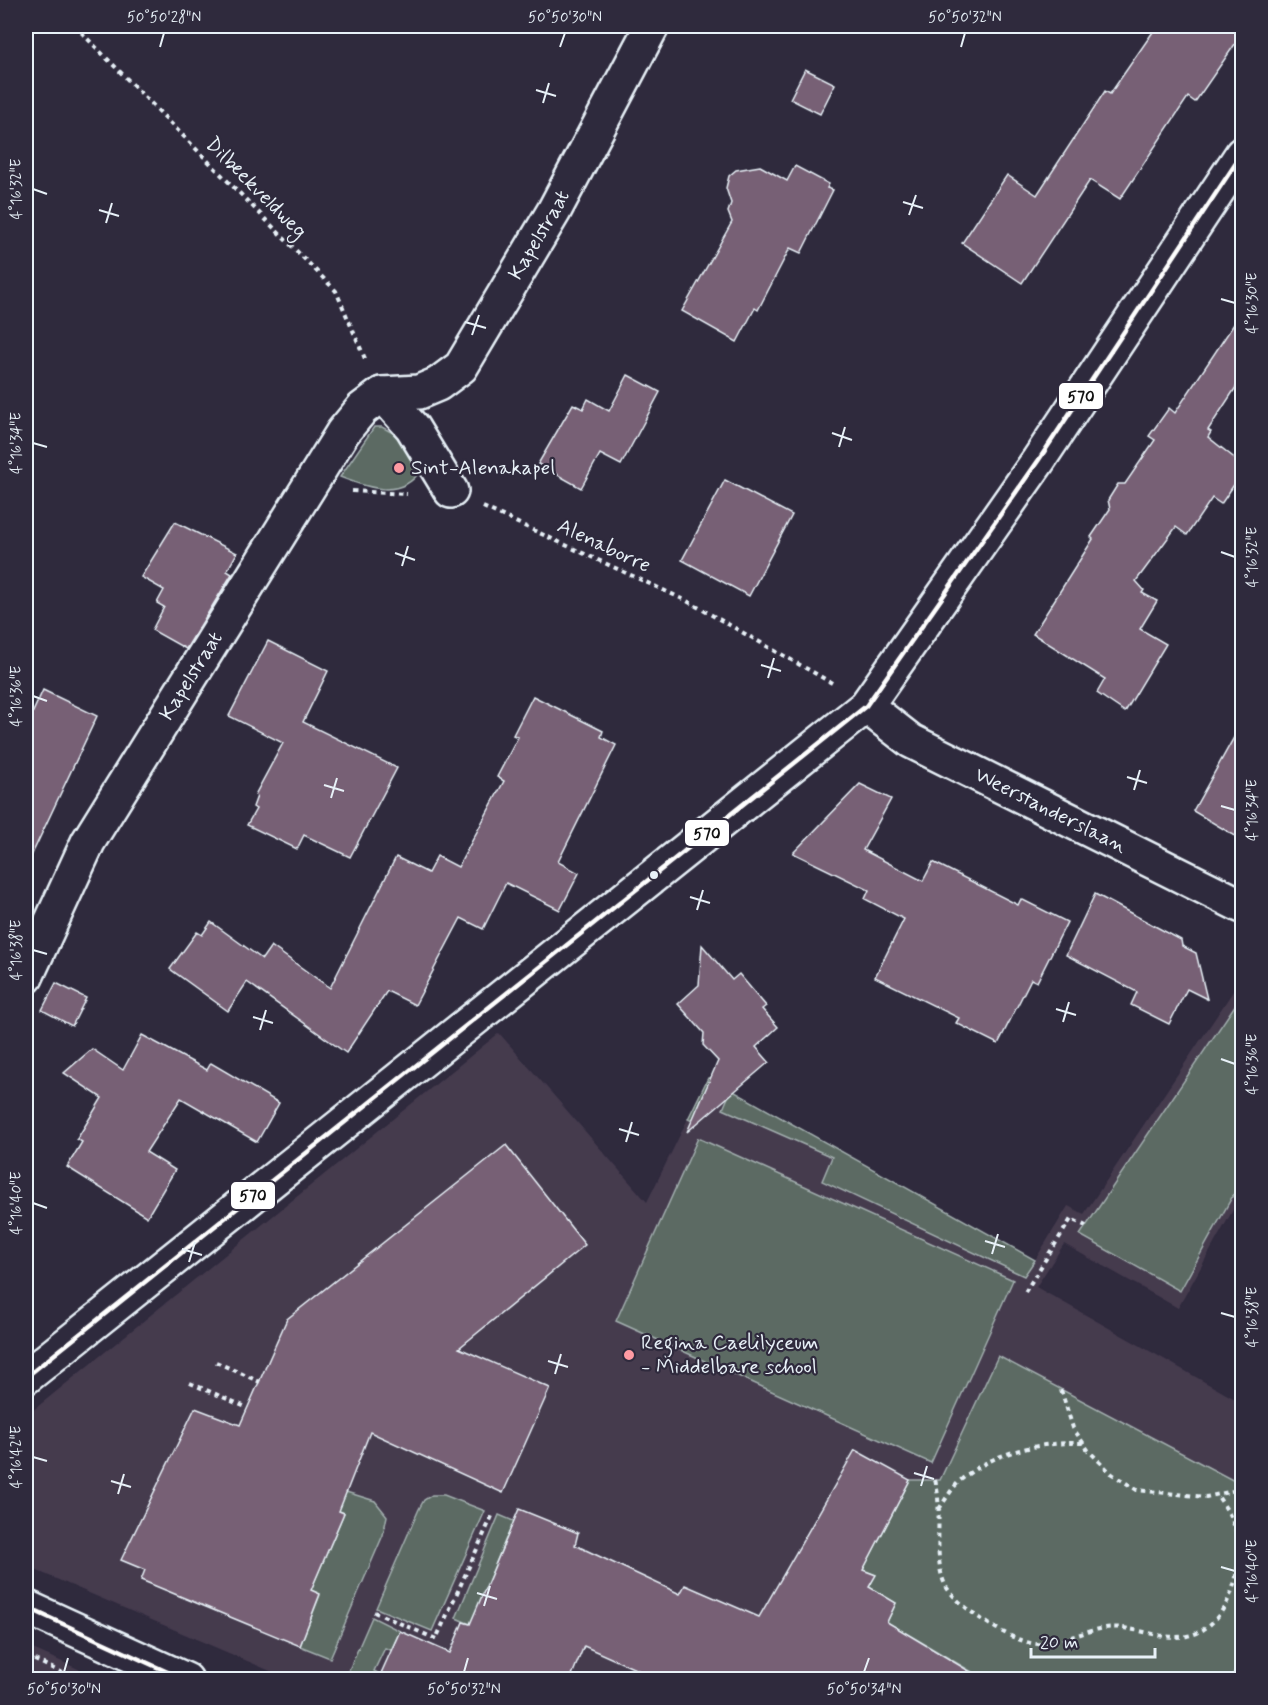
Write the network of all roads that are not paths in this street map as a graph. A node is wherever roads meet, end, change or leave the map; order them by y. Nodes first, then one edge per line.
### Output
1 (652, 26) edge
2 (1242, 154) edge
3 (382, 394) junction
4 (451, 491) road end
5 (866, 706) junction
6 (1242, 906) edge
7 (26, 977) edge
8 (26, 1377) edge
9 (26, 1607) edge
10 (186, 1680) edge

1 - 3 street, Kapelstraat
2 - 5 street
3 - 4 street
3 - 7 street, Kapelstraat
5 - 6 street, Weerstanderslaan
5 - 8 street
9 - 10 street

